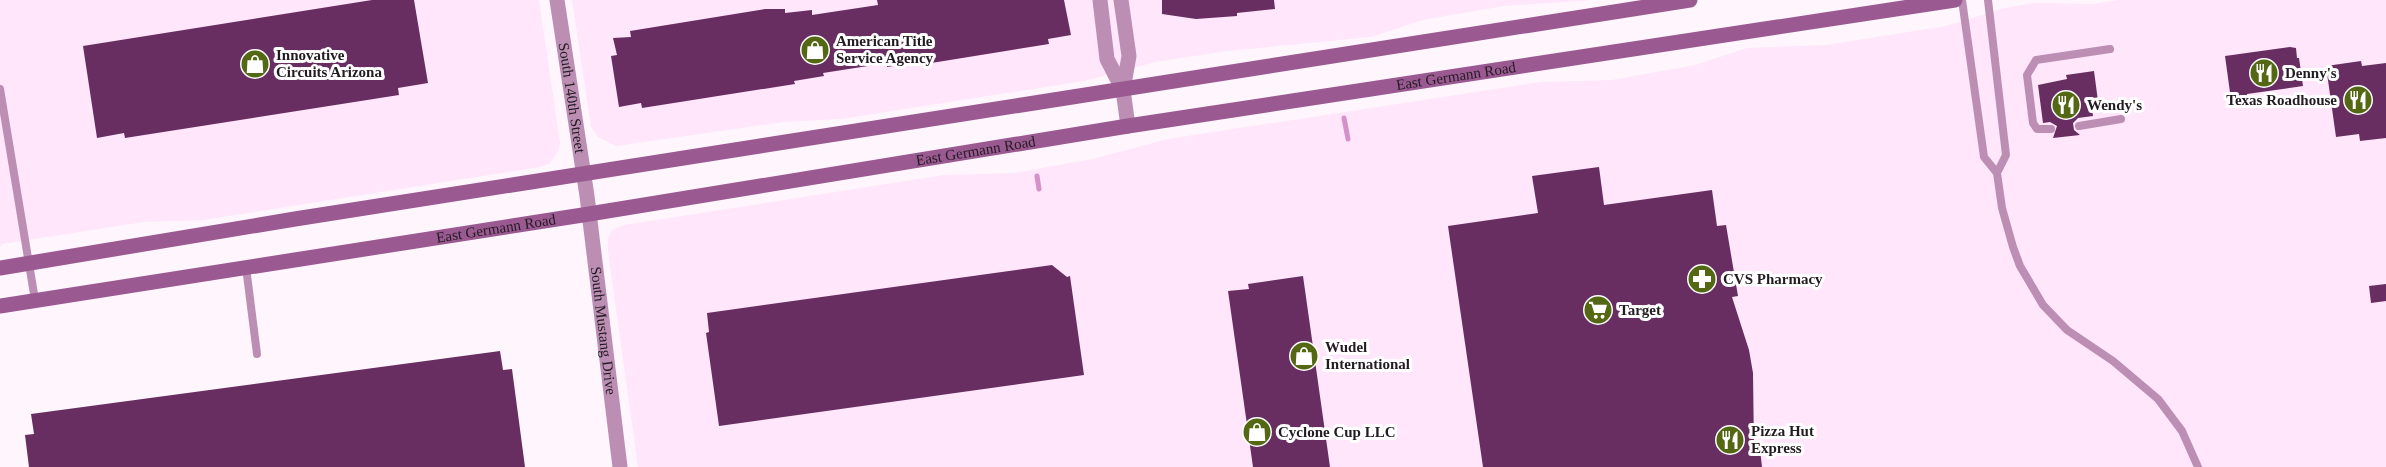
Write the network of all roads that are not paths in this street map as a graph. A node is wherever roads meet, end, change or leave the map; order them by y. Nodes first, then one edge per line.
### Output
1 (557, 0) edge
2 (1100, 0) edge
3 (1121, 0) edge
4 (1690, 0) edge
5 (1954, 0) edge
6 (1962, 0) edge
7 (1988, 0) edge
8 (2110, 50) dead end
9 (0, 89) edge
10 (1123, 90) junction
11 (2121, 119) dead end
12 (1128, 126) junction
13 (2079, 126) dead end
14 (2052, 129) dead end
15 (1997, 173) junction
16 (583, 175) junction
17 (587, 196) joint
18 (589, 214) junction
19 (28, 264) junction
20 (246, 267) junction
21 (0, 268) edge
22 (34, 300) junction
23 (0, 306) edge
24 (257, 354) dead end
25 (620, 467) edge
26 (2198, 467) edge

1 - 16 street, South 140th Street
2 - 10 street
3 - 10 street
4 - 10 main road
5 - 12 main road, East Germann Road
6 - 15 lane
7 - 15 lane
8 - 14 lane
9 - 19 lane
10 - 12 street
10 - 16 main road
11 - 13 lane
12 - 18 main road, East Germann Road
15 - 26 lane
16 - 17 street, South 140th Street
16 - 19 main road
17 - 18 street, South Mustang Drive
18 - 20 main road, East Germann Road
18 - 25 street, South Mustang Drive
19 - 21 main road
19 - 22 lane
20 - 22 main road, East Germann Road
20 - 24 lane
22 - 23 main road, East Germann Road

